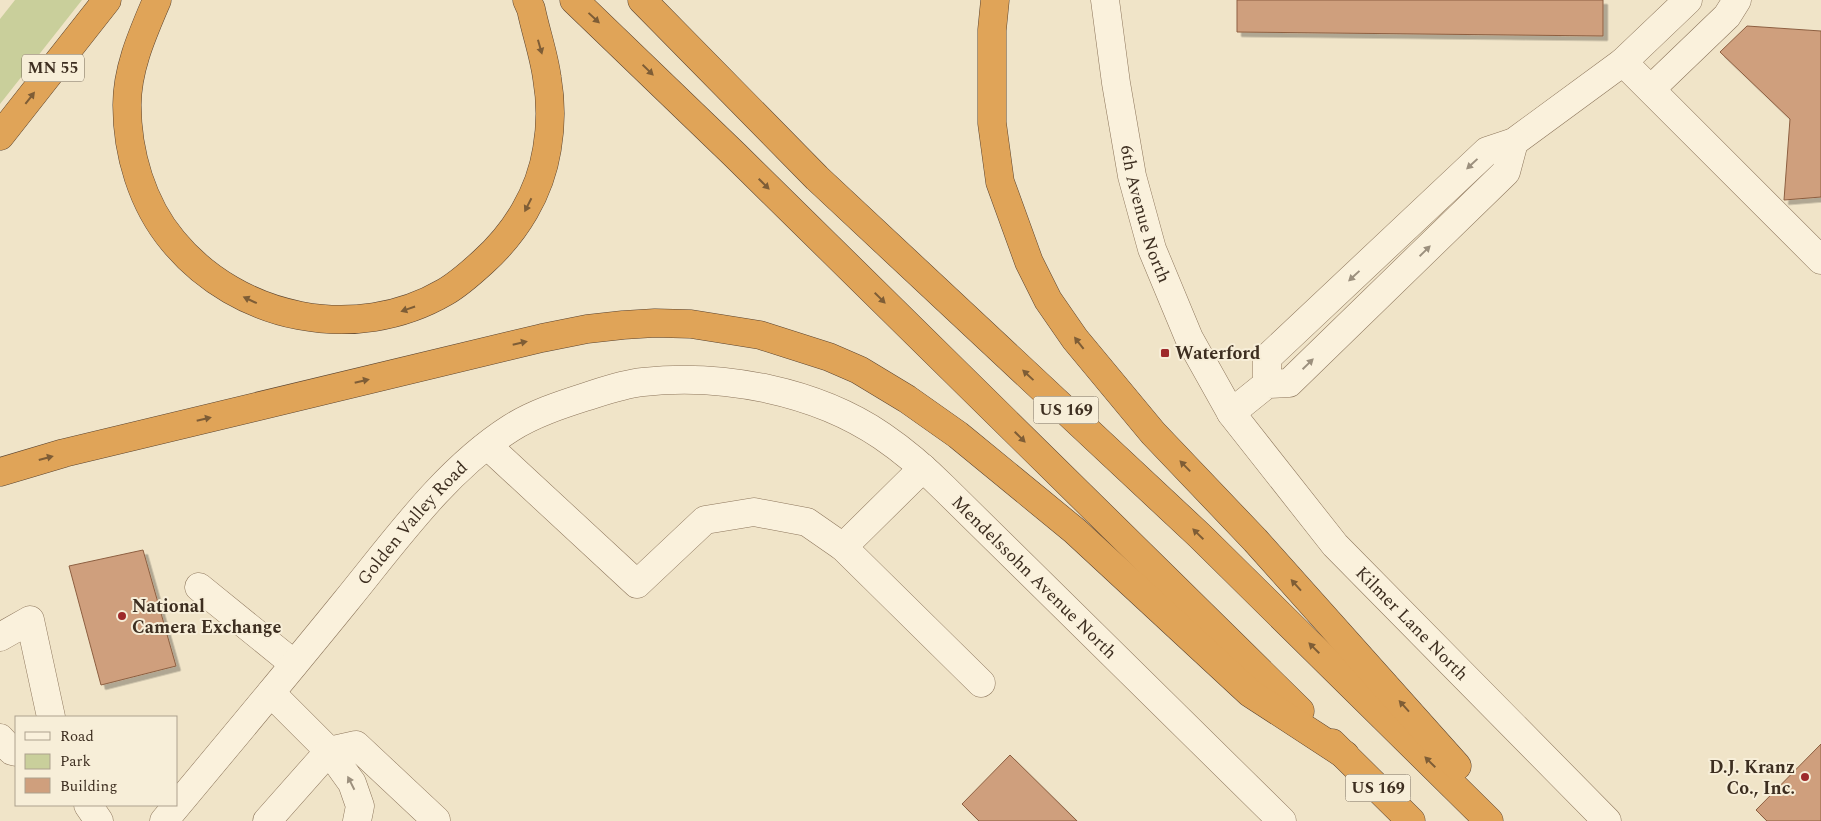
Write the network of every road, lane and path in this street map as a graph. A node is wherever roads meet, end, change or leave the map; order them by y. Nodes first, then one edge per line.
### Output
1 (107, 0) edge
2 (157, 0) edge
3 (527, 0) edge
4 (574, 0) edge
5 (642, 0) edge
6 (995, 0) edge
7 (1105, 0) edge
8 (1688, 0) edge
9 (1737, 0) edge
10 (1623, 62) junction
11 (1651, 89) junction
12 (0, 136) edge
13 (1821, 260) edge
14 (752, 385) joint
15 (1231, 413) junction
16 (488, 446) junction
17 (923, 468) junction
18 (0, 472) edge
19 (843, 548) junction
20 (199, 587) dead end
21 (0, 637) edge
22 (294, 664) junction
23 (981, 683) dead end
24 (271, 693) junction
25 (51, 716) edge
26 (0, 738) edge
27 (330, 751) junction
28 (15, 752) edge
29 (1345, 755) junction
30 (178, 804) edge
31 (89, 806) edge
32 (177, 806) edge
33 (436, 820) edge
34 (99, 821) edge
35 (164, 821) edge
36 (268, 821) edge
37 (357, 821) edge
38 (1282, 821) edge
39 (1411, 821) edge
40 (1490, 821) edge
41 (1506, 821) edge
42 (1607, 821) edge

12 -> 1 highway, MN 55
3 -> 2 highway
4 -> 29 highway, US 169
40 -> 5 highway, US 169
41 -> 6 highway
7 - 15 street, 6th Avenue North
8 - 10 street
9 - 11 street
10 - 11 street
10 - 15 street
11 - 13 street
14 - 16 street, Golden Valley Road
14 - 17 street, Mendelssohn Avenue North
15 - 42 street, Kilmer Lane North
16 - 19 street
16 - 22 street, Golden Valley Road
17 - 19 street
17 - 38 street, Mendelssohn Avenue North
18 -> 29 highway
19 - 23 street
20 - 22 street
21 - 25 street
22 - 24 street, Golden Valley Road
24 - 27 street
24 - 30 street, Golden Valley Road
26 - 28 street
27 - 33 street
27 - 36 street
37 -> 27 street
29 - 39 highway, US 169
31 - 34 street
32 - 35 street, Golden Valley Road

